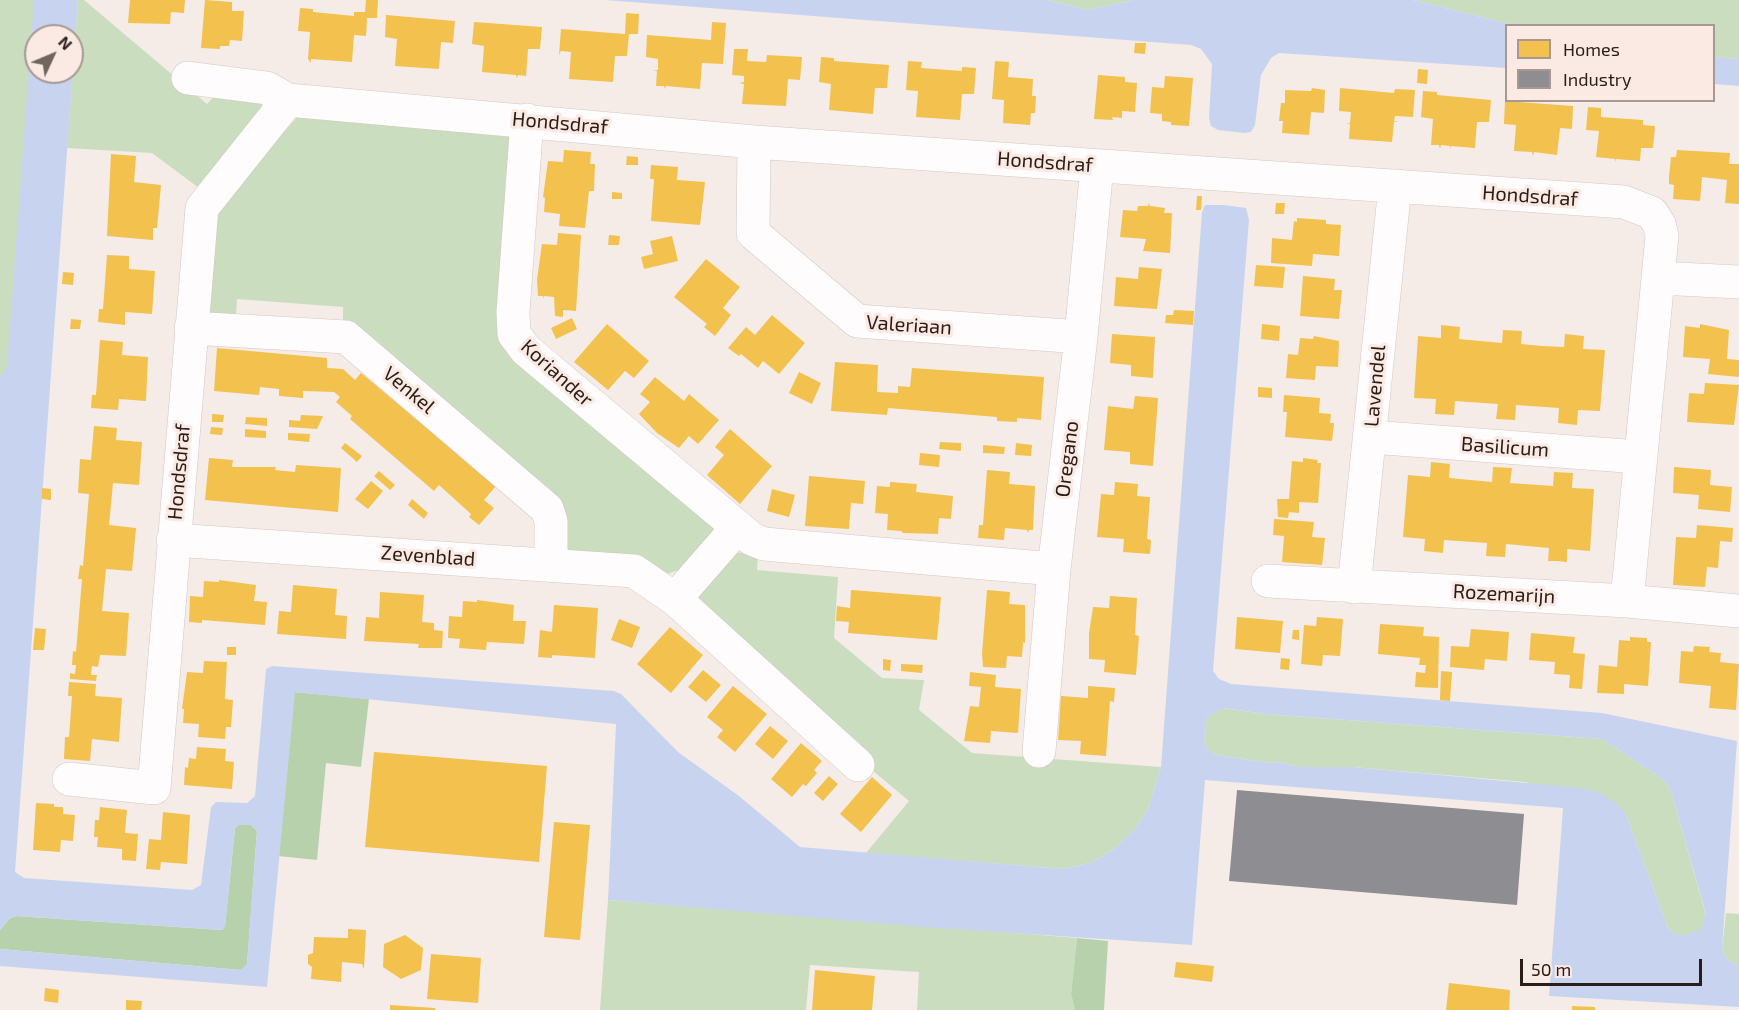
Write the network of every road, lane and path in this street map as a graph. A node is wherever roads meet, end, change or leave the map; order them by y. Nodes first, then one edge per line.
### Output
1 (188, 78) dead end
2 (288, 100) junction
3 (527, 120) junction
4 (754, 142) junction
5 (1097, 166) junction
6 (1395, 186) junction
7 (1658, 278) junction
8 (1739, 282) edge
9 (191, 328) junction
10 (1081, 337) junction
11 (1371, 437) junction
12 (1639, 457) junction
13 (737, 528) junction
14 (173, 540) junction
15 (551, 564) junction
16 (1054, 569) junction
17 (1268, 581) dead end
18 (1354, 587) junction
19 (675, 599) junction
20 (1627, 601) junction
21 (1739, 611) edge
22 (1040, 752) dead end
23 (858, 765) dead end
24 (69, 779) dead end

1 - 2 street, Hondsdraf
2 - 3 street, Hondsdraf
2 - 9 street, Hondsdraf
3 - 4 street, Hondsdraf
3 - 13 street, Koriander
4 - 5 street, Hondsdraf
4 - 10 street, Valeriaan
5 - 6 street, Hondsdraf
5 - 10 street, Oregano
6 - 7 street, Hondsdraf
6 - 11 street, Lavendel
7 - 8 street
7 - 12 street
9 - 14 street, Hondsdraf
9 - 15 street, Venkel
10 - 16 street, Oregano
11 - 12 street, Basilicum
11 - 18 street, Lavendel
12 - 20 street
13 - 16 street, Koriander
13 - 19 street
14 - 15 street, Zevenblad
14 - 24 street, Hondsdraf
15 - 19 street, Zevenblad
16 - 22 street, Oregano
17 - 18 street, Rozemarijn
18 - 20 street, Rozemarijn
19 - 23 street, Zevenblad
20 - 21 street, Rozemarijn

